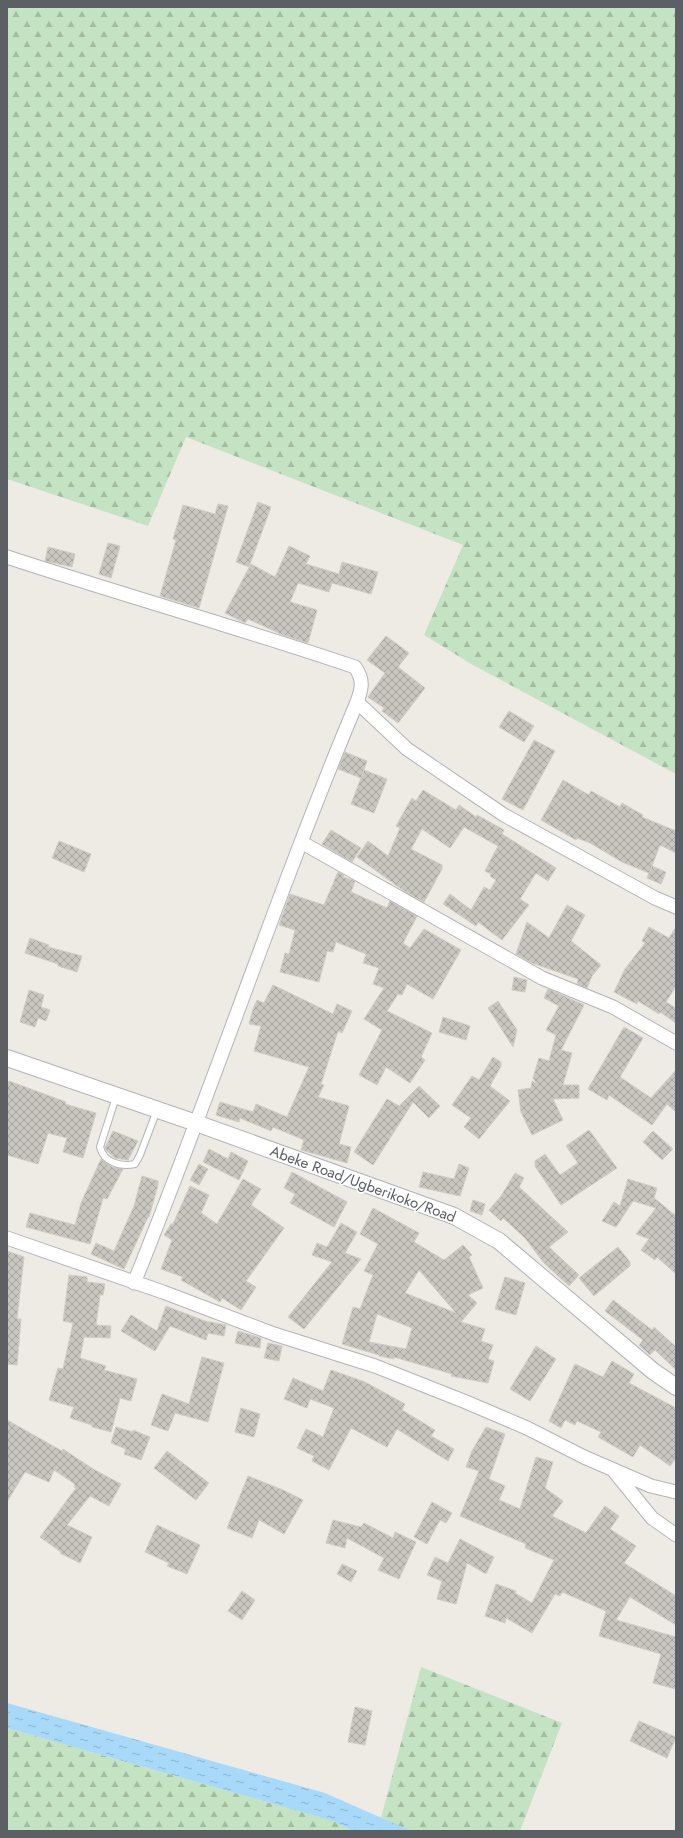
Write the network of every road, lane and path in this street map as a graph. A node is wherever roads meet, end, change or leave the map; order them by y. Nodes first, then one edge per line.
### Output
1 (7, 557) edge
2 (357, 702) junction
3 (301, 842) junction
4 (676, 906) edge
5 (676, 1043) edge
6 (7, 1058) edge
7 (116, 1096) junction
8 (158, 1110) junction
9 (196, 1124) junction
10 (7, 1238) edge
11 (134, 1283) junction
12 (676, 1387) edge
13 (612, 1469) junction
14 (676, 1492) edge
15 (676, 1535) edge

1 - 2 street
2 - 3 street
2 - 4 street
3 - 5 street
3 - 9 street
6 - 7 street, Abeke Road/Ugberikoko/Road
7 - 8 street, Abeke Road/Ugberikoko/Road
7 - 8 lane
8 - 9 street, Abeke Road/Ugberikoko/Road
9 - 11 street
9 - 12 street, Abeke Road/Ugberikoko/Road
10 - 11 street
11 - 13 street
13 - 14 street
13 - 15 street

